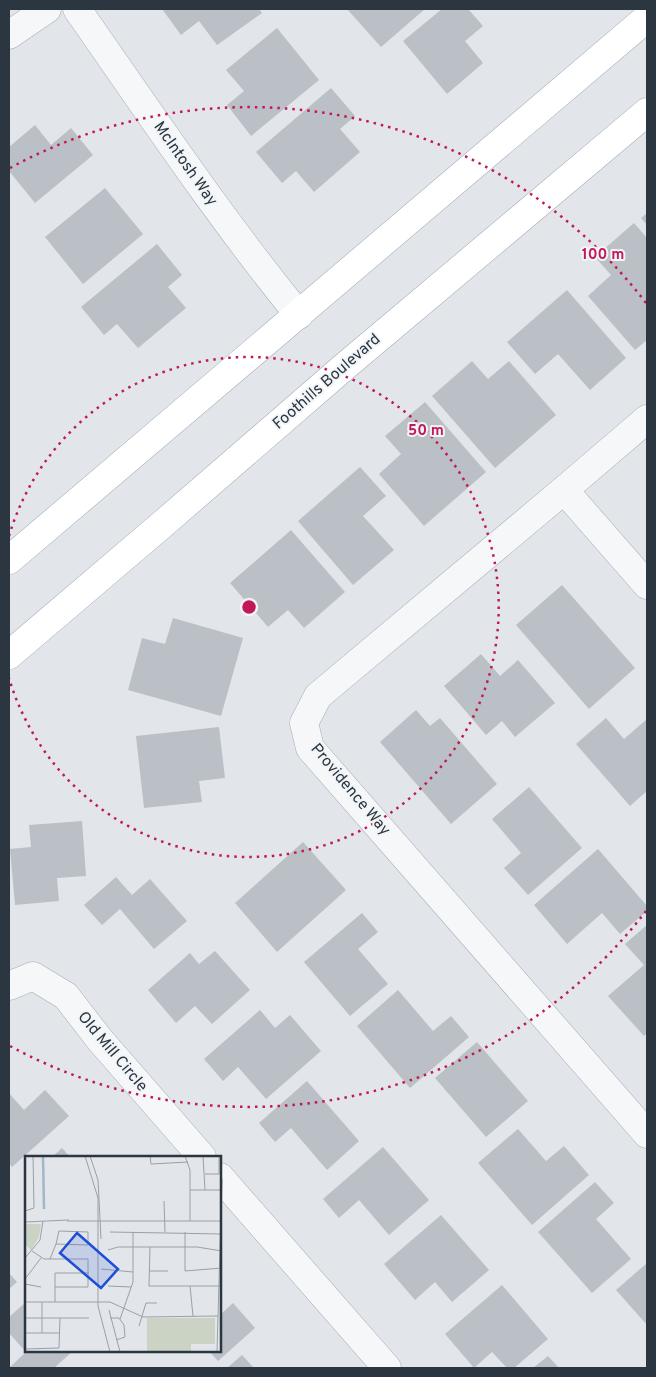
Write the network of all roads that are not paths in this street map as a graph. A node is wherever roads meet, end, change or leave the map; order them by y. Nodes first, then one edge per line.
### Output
1 (47, 9) edge
2 (77, 9) edge
3 (647, 18) edge
4 (9, 35) edge
5 (647, 112) edge
6 (299, 315) junction
7 (647, 419) edge
8 (564, 490) junction
9 (9, 560) edge
10 (647, 585) edge
11 (9, 655) edge
12 (9, 986) edge
13 (647, 1134) edge
14 (201, 1156) edge
15 (221, 1178) edge
16 (387, 1368) edge

1 - 4 street
2 - 6 street, McIntosh Way
3 - 6 main road
5 - 11 main road, Foothills Boulevard
6 - 9 main road
7 - 8 street, Providence Way
8 - 10 street
8 - 13 street, Providence Way
12 - 14 street, Old Mill Circle
15 - 16 street

